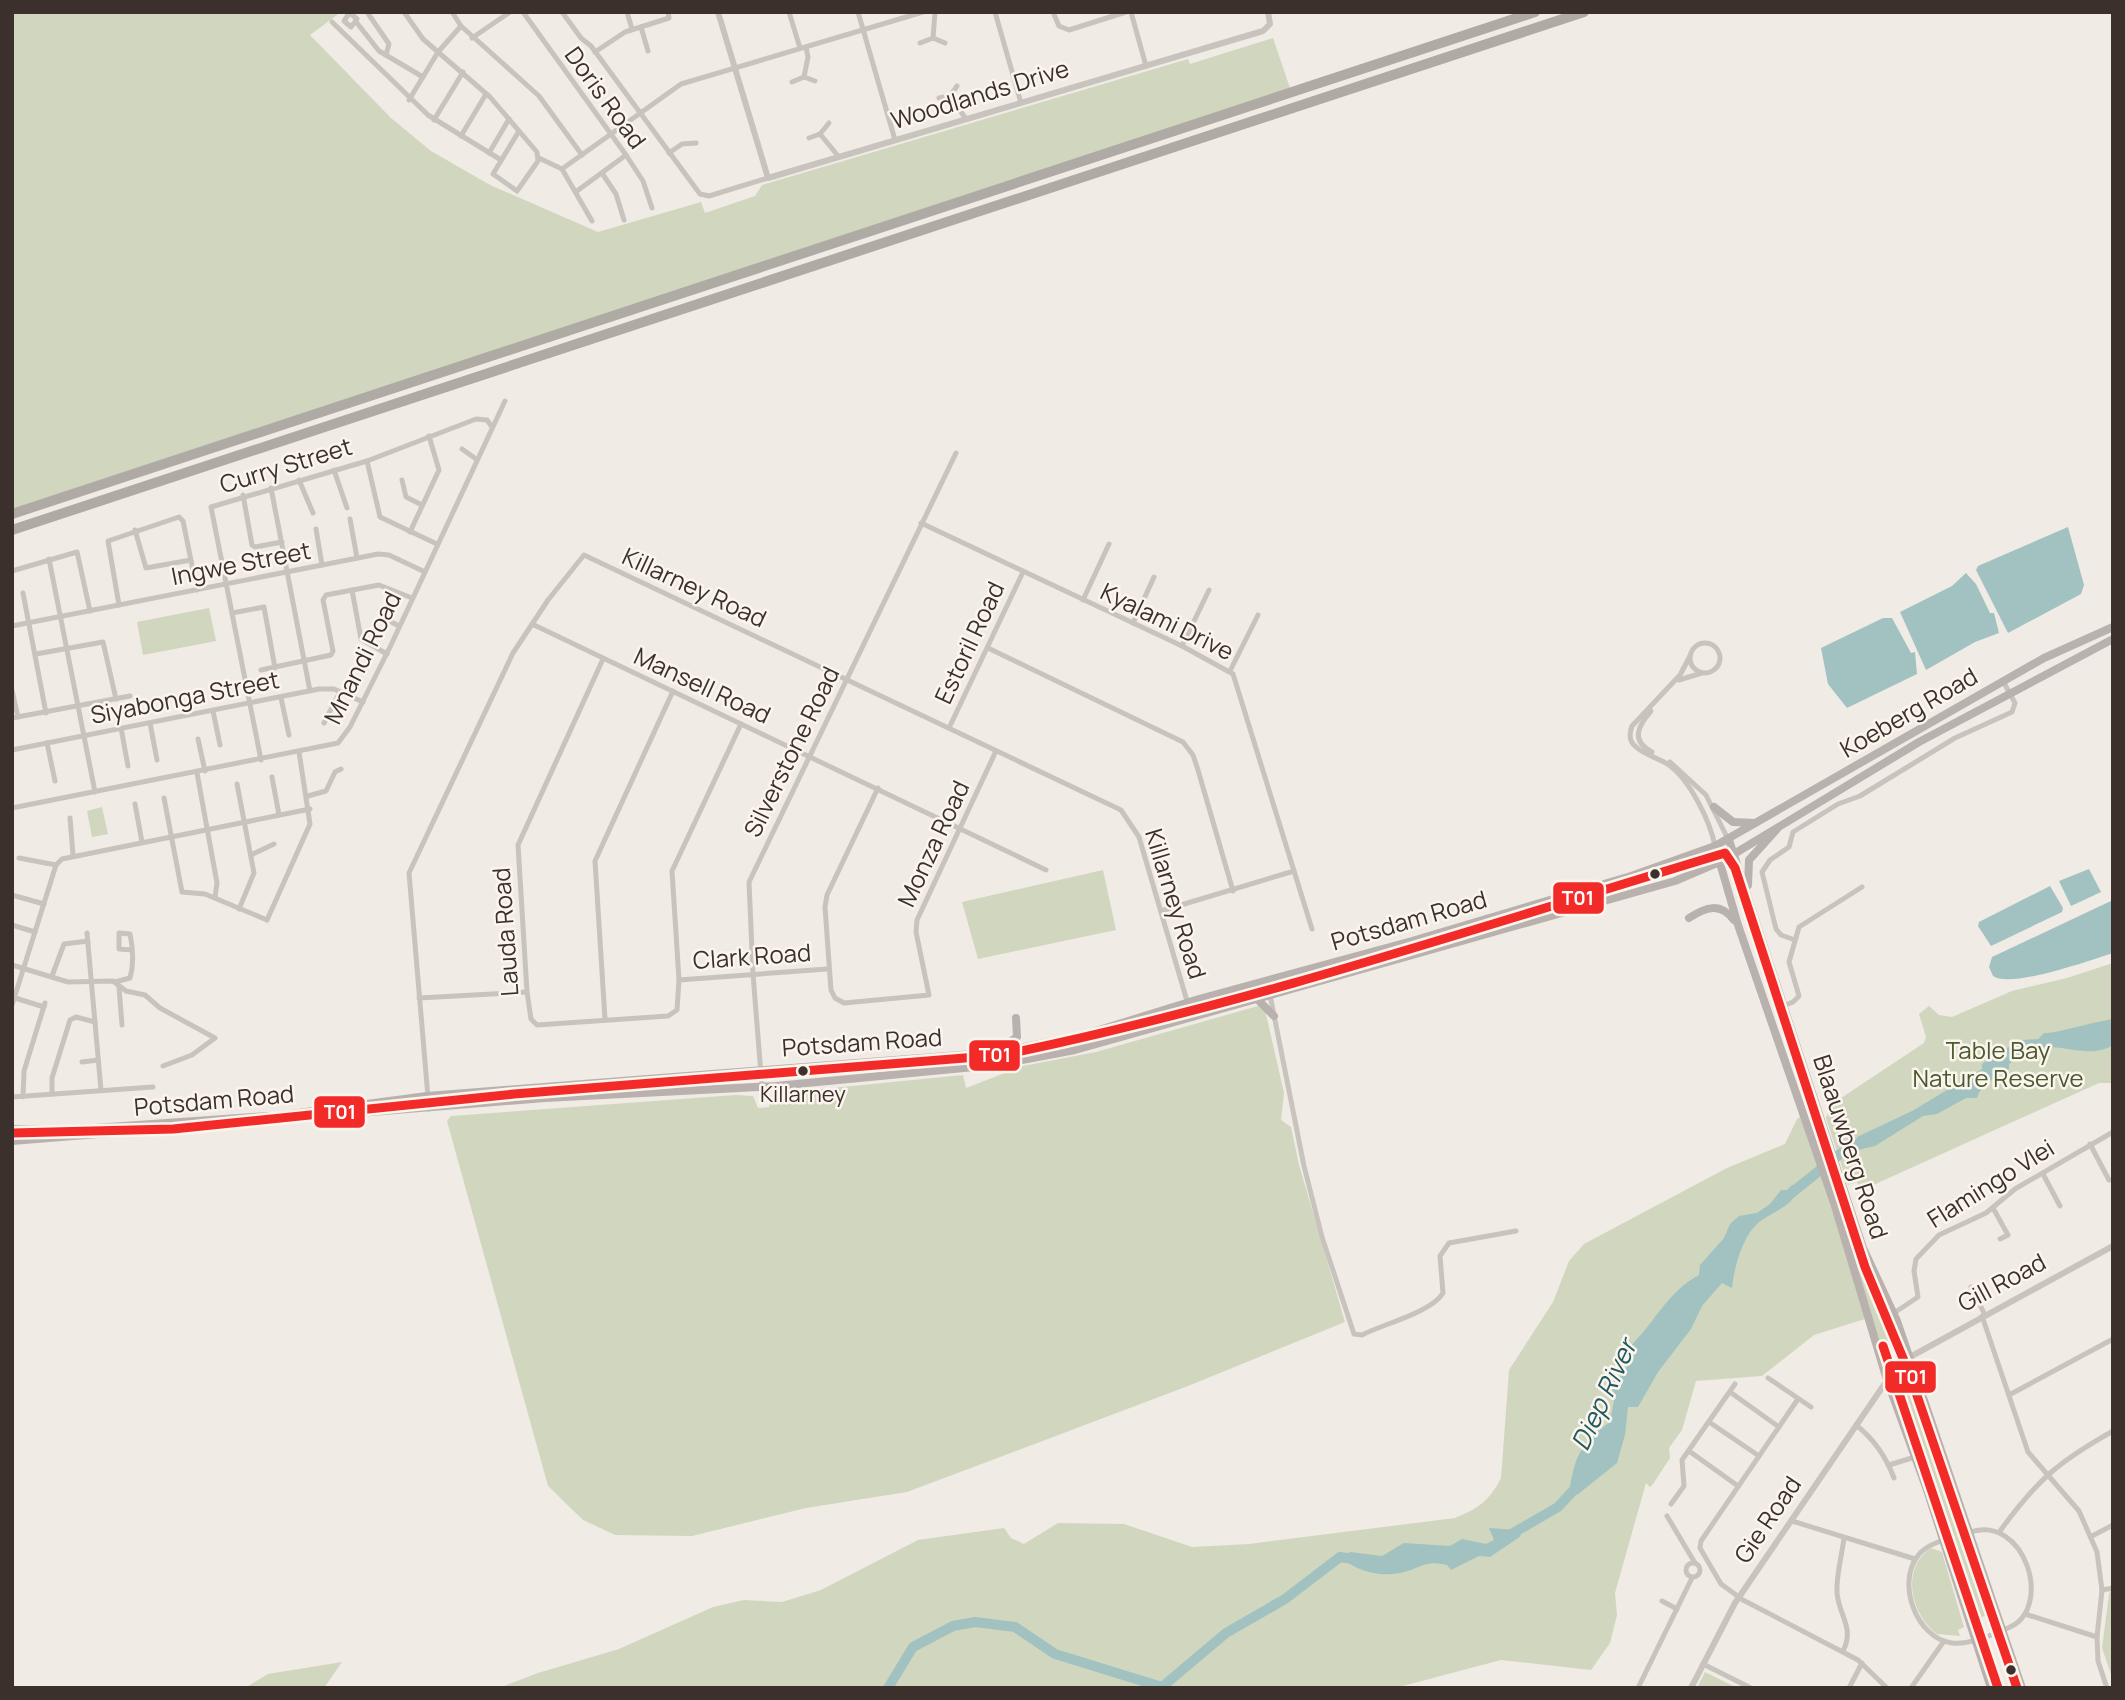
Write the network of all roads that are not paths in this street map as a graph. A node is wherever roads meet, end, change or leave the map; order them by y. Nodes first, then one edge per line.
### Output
1 (367, 12) edge
2 (404, 12) edge
3 (451, 12) edge
4 (510, 12) edge
5 (523, 12) edge
6 (562, 12) edge
7 (627, 12) edge
8 (718, 12) edge
9 (789, 12) edge
10 (858, 12) edge
11 (923, 12) edge
12 (935, 12) edge
13 (995, 12) edge
14 (1054, 12) edge
15 (1126, 12) edge
16 (1131, 12) edge
17 (1268, 12) edge
18 (1535, 12) edge
19 (1584, 12) edge
20 (350, 13) edge
21 (668, 15) edge
22 (332, 22) dead end
23 (356, 23) junction
24 (461, 26) junction
25 (672, 26) dead end
26 (641, 27) junction
27 (632, 29) junction
28 (863, 30) junction
29 (365, 32) junction
30 (472, 38) junction
31 (933, 38) junction
32 (351, 42) junction
33 (920, 43) dead end
34 (946, 43) dead end
35 (803, 47) junction
36 (648, 51) dead end
37 (438, 52) junction
38 (595, 52) junction
39 (386, 55) junction
40 (1146, 66) junction
41 (735, 68) junction
42 (463, 72) junction
43 (423, 77) junction
44 (804, 77) junction
45 (815, 81) dead end
46 (792, 82) dead end
47 (957, 86) dead end
48 (486, 93) junction
49 (950, 96) junction
50 (939, 98) dead end
51 (409, 100) junction
52 (1021, 103) junction
53 (640, 113) junction
54 (509, 119) junction
55 (966, 119) junction
56 (434, 120) junction
57 (828, 123) dead end
58 (519, 131) junction
59 (609, 134) junction
60 (820, 134) junction
61 (461, 136) junction
62 (809, 138) dead end
63 (895, 140) junction
64 (696, 144) dead end
65 (489, 153) junction
66 (669, 153) junction
67 (582, 155) junction
68 (626, 155) junction
69 (539, 157) junction
70 (839, 157) junction
71 (501, 160) junction
72 (562, 169) junction
73 (602, 173) junction
74 (768, 178) junction
75 (577, 191) junction
76 (652, 208) dead end
77 (624, 220) dead end
78 (592, 221) dead end
79 (505, 401) dead end
80 (492, 427) junction
81 (429, 436) junction
82 (462, 449) dead end
83 (956, 453) dead end
84 (477, 458) junction
85 (367, 461) junction
86 (334, 470) junction
87 (299, 480) junction
88 (402, 480) dead end
89 (271, 488) junction
90 (243, 495) junction
91 (422, 505) junction
92 (347, 508) dead end
93 (313, 513) dead end
94 (12, 514) edge
95 (349, 519) dead end
96 (921, 523) junction
97 (316, 529) dead end
98 (12, 530) edge
99 (135, 530) junction
100 (410, 532) junction
101 (282, 542) junction
102 (437, 544) junction
103 (1109, 544) dead end
104 (357, 558) junction
105 (49, 559) junction
106 (191, 560) junction
107 (322, 565) junction
108 (12, 571) edge
109 (286, 572) junction
110 (425, 572) junction
111 (1023, 572) junction
112 (1154, 577) dead end
113 (227, 584) junction
114 (197, 590) junction
115 (352, 590) junction
116 (1209, 590) dead end
117 (23, 593) dead end
118 (412, 598) junction
119 (1083, 600) junction
120 (119, 605) junction
121 (380, 610) dead end
122 (90, 611) junction
123 (232, 613) junction
124 (1258, 615) dead end
125 (61, 616) junction
126 (30, 622) junction
127 (1133, 623) junction
128 (532, 624) junction
129 (12, 626) edge
130 (399, 626) junction
131 (2113, 627) edge
132 (2113, 639) edge
133 (1182, 646) junction
134 (67, 647) junction
135 (988, 648) junction
136 (36, 654) junction
137 (387, 654) junction
138 (1690, 656) junction
139 (603, 659) junction
140 (305, 662) junction
141 (275, 667) junction
142 (110, 669) junction
143 (102, 670) dead end
144 (261, 670) dead end
145 (1230, 671) junction
146 (1702, 673) junction
147 (847, 679) junction
148 (2003, 681) junction
149 (12, 690) edge
150 (310, 691) junction
151 (673, 691) junction
152 (340, 692) junction
153 (2010, 694) junction
154 (130, 696) dead end
155 (281, 698) junction
156 (116, 699) junction
157 (363, 702) junction
158 (250, 704) junction
159 (78, 706) junction
160 (213, 711) junction
161 (46, 713) junction
162 (15, 718) edge
163 (150, 723) junction
164 (324, 723) dead end
165 (741, 724) junction
166 (121, 729) junction
167 (949, 729) junction
168 (84, 735) junction
169 (289, 735) dead end
170 (198, 739) dead end
171 (1634, 739) junction
172 (47, 743) junction
173 (220, 745) dead end
174 (12, 750) edge
175 (996, 751) junction
176 (299, 752) junction
177 (809, 755) junction
178 (158, 760) dead end
179 (261, 760) junction
180 (128, 766) dead end
181 (341, 769) dead end
182 (205, 771) junction
183 (197, 773) junction
184 (272, 777) dead end
185 (55, 781) dead end
186 (237, 783) dead end
187 (878, 788) junction
188 (95, 793) junction
189 (308, 796) junction
190 (164, 798) dead end
191 (135, 804) dead end
192 (1714, 807) junction
193 (12, 808) edge
194 (310, 809) junction
195 (279, 815) junction
196 (70, 818) dead end
197 (244, 821) junction
198 (1759, 823) junction
199 (1779, 826) junction
200 (207, 828) junction
201 (961, 828) junction
202 (171, 836) junction
203 (1729, 840) junction
204 (142, 842) junction
205 (274, 844) dead end
206 (1715, 846) junction
207 (1734, 854) junction
208 (73, 855) junction
209 (251, 855) junction
210 (19, 858) dead end
211 (1719, 863) junction
212 (185, 864) dead end
213 (56, 865) junction
214 (177, 865) junction
215 (1046, 870) dead end
216 (1294, 871) junction
217 (1596, 886) junction
218 (1862, 887) dead end
219 (1233, 891) junction
220 (12, 895) edge
221 (215, 897) junction
222 (1603, 903) junction
223 (44, 904) junction
224 (1751, 905) junction
225 (239, 909) junction
226 (1161, 911) junction
227 (1689, 918) dead end
228 (267, 920) junction
229 (12, 925) edge
230 (1738, 925) junction
231 (269, 928) dead end
232 (1312, 929) dead end
233 (35, 932) junction
234 (87, 933) dead end
235 (1795, 940) junction
236 (88, 941) junction
237 (132, 950) dead end
238 (12, 965) edge
239 (24, 968) junction
240 (827, 969) junction
241 (753, 974) junction
242 (52, 976) junction
243 (679, 980) junction
244 (1267, 980) junction
245 (90, 983) junction
246 (115, 983) junction
247 (527, 992) junction
248 (1270, 996) junction
249 (13, 998) edge
250 (419, 998) junction
251 (1258, 1000) junction
252 (1187, 1003) junction
253 (12, 1005) edge
254 (1783, 1006) junction
255 (1273, 1016) junction
256 (1016, 1018) dead end
257 (1192, 1018) junction
258 (605, 1019) junction
259 (95, 1022) junction
260 (122, 1025) dead end
261 (980, 1054) junction
262 (98, 1060) junction
263 (82, 1062) dead end
264 (163, 1066) dead end
265 (761, 1070) junction
266 (153, 1087) dead end
267 (762, 1087) junction
268 (101, 1090) junction
269 (52, 1094) junction
270 (427, 1096) junction
271 (12, 1097) edge
272 (23, 1097) junction
273 (429, 1110) junction
274 (239, 1121) junction
275 (12, 1129) edge
276 (2113, 1132) edge
277 (12, 1141) edge
278 (2090, 1144) junction
279 (2043, 1174) junction
280 (2109, 1180) dead end
281 (2060, 1206) dead end
282 (1993, 1209) junction
283 (1516, 1231) dead end
284 (2000, 1239) dead end
285 (2113, 1246) edge
286 (1971, 1287) dead end
287 (1894, 1313) junction
288 (1983, 1316) junction
289 (2113, 1339) edge
290 (1910, 1357) junction
291 (1768, 1378) dead end
292 (1887, 1380) junction
293 (1735, 1384) dead end
294 (1730, 1392) junction
295 (2009, 1395) junction
296 (1798, 1399) junction
297 (1811, 1407) dead end
298 (1709, 1422) junction
299 (1856, 1425) junction
300 (1779, 1427) junction
301 (2113, 1431) edge
302 (1689, 1451) junction
303 (1759, 1456) junction
304 (1915, 1457) junction
305 (1889, 1465) junction
306 (2046, 1474) junction
307 (1894, 1478) dead end
308 (1738, 1486) junction
309 (1671, 1504) dead end
310 (1667, 1516) dead end
311 (1791, 1521) junction
312 (2113, 1525) edge
313 (2000, 1531) junction
314 (1968, 1533) junction
315 (2092, 1536) junction
316 (1844, 1538) junction
317 (1943, 1540) junction
318 (1915, 1559) junction
319 (1695, 1563) junction
320 (1692, 1577) junction
321 (2113, 1588) edge
322 (2102, 1590) junction
323 (1740, 1597) junction
324 (1662, 1601) dead end
325 (1677, 1609) junction
326 (2025, 1614) junction
327 (2003, 1630) junction
328 (2096, 1637) junction
329 (1974, 1640) junction
330 (1944, 1641) junction
331 (1843, 1651) junction
332 (1862, 1663) junction
333 (1703, 1664) junction
334 (1638, 1688) edge
335 (1690, 1688) edge
336 (1751, 1688) edge
337 (1849, 1688) edge
338 (1887, 1688) edge
339 (1911, 1688) edge
340 (1991, 1688) edge
341 (2022, 1688) edge
342 (2107, 1688) edge

1 - 39 street
2 - 37 street
3 - 24 street
4 - 30 street
5 - 59 street, Doris Road
6 - 38 street
7 - 27 street
8 - 41 street
9 - 35 street
10 - 28 street
11 - 28 street
12 - 31 street
13 - 52 street
14 - 15 street
16 - 40 street
17 - 40 street, Woodlands Drive
18 - 94 highway
19 - 98 highway
20 - 23 street
20 - 23 street
21 - 25 street
21 - 26 street
22 - 32 street
23 - 29 street
24 - 30 street
24 - 37 street
26 - 27 street
26 - 36 street
27 - 38 street
28 - 35 street
28 - 63 street
29 - 32 street
29 - 39 street
30 - 67 street
31 - 33 street
31 - 34 street
32 - 51 street
35 - 41 street
35 - 44 street
37 - 42 street
37 - 43 street
38 - 53 street
39 - 43 street
40 - 52 street, Woodlands Drive
41 - 53 street
41 - 74 street
42 - 48 street
42 - 56 street
43 - 51 street
44 - 45 street
44 - 46 street
47 - 49 street
48 - 54 street
48 - 61 street
49 - 50 street
49 - 55 street
51 - 56 street
52 - 55 street, Woodlands Drive
53 - 59 street
53 - 66 street
54 - 58 street
54 - 65 street
55 - 63 street, Woodlands Drive
56 - 61 street
57 - 60 street
58 - 69 street
58 - 71 street
59 - 67 street
59 - 68 street, Doris Road
60 - 62 street
60 - 70 street
61 - 65 street
63 - 70 street, Woodlands Drive
64 - 66 street
65 - 71 street
66 - 74 street, Woodlands Drive
67 - 72 street
68 - 73 street
68 - 76 street, Doris Road
69 - 71 street
69 - 72 street
70 - 74 street, Woodlands Drive
72 - 75 street
73 - 75 street
73 - 77 street
75 - 78 street
79 - 80 street, Mnandi Road
80 - 81 street, Curry Street
80 - 84 street, Mnandi Road
81 - 85 street, Curry Street
81 - 91 street
82 - 84 street
83 - 96 street, Silverstone Road
84 - 102 street, Mnandi Road
85 - 86 street, Curry Street
85 - 100 street
86 - 87 street, Curry Street
86 - 92 street
87 - 89 street, Curry Street
87 - 93 street
88 - 91 street
89 - 90 street, Curry Street
89 - 101 street
90 - 101 street
90 - 113 street, Curry Street
91 - 100 street
95 - 104 street
96 - 111 street, Kyalami Drive
96 - 147 street, Silverstone Road
97 - 107 street
99 - 106 street
99 - 106 street
99 - 120 street
100 - 102 street
101 - 109 street
102 - 110 street, Mnandi Road
103 - 119 street
104 - 107 street, Ingwe Street
104 - 110 street, Ingwe Street
105 - 108 street
105 - 122 street
105 - 125 street
106 - 114 street
107 - 109 street, Ingwe Street
109 - 113 street, Ingwe Street
109 - 140 street
110 - 118 street, Mnandi Road
111 - 119 street, Kyalami Drive
111 - 135 street, Estoril Road
112 - 127 street
113 - 114 street, Ingwe Street
113 - 123 street, Curry Street
114 - 120 street, Ingwe Street
115 - 118 street
115 - 137 street
115 - 140 street
116 - 133 street
117 - 126 street
118 - 130 street, Mnandi Road
119 - 127 street, Kyalami Drive
120 - 122 street, Ingwe Street
121 - 130 street
122 - 125 street, Ingwe Street
123 - 141 street
123 - 158 street, Curry Street
124 - 145 street
125 - 126 street, Ingwe Street
125 - 134 street
126 - 129 street, Ingwe Street
126 - 136 street
127 - 133 street, Kyalami Drive
128 - 139 street, Mansell Road
128 - 147 street, Killarney Road
128 - 250 street, Killarney Road
130 - 137 street, Mnandi Road
131 - 148 main road, Koeberg Road
132 - 153 main road, Koeberg Road
133 - 145 street, Kyalami Drive
134 - 136 street
134 - 142 street
134 - 159 street
135 - 167 street, Estoril Road
135 - 219 street
136 - 161 street
137 - 157 street, Mnandi Road
138 - 146 street
138 - 146 street
138 - 171 street
139 - 151 street, Mansell Road
139 - 247 street, Lauda Road
140 - 141 street
140 - 150 street
141 - 144 street
142 - 143 street
142 - 156 street
145 - 216 street, Kyalami Drive
146 - 171 street
147 - 167 street, Killarney Road
147 - 177 street, Silverstone Road
148 - 153 street
148 - 198 main road, Koeberg Road
149 - 162 street
150 - 152 street, Siyabonga Street
150 - 155 street, Siyabonga Street
151 - 165 street, Mansell Road
151 - 258 street
152 - 157 street, Siyabonga Street
152 - 164 street
153 - 199 main road, Koeberg Road
153 - 235 street
154 - 156 street
155 - 158 street, Siyabonga Street
155 - 169 street
156 - 159 street
157 - 176 street, Mnandi Road
158 - 160 street, Siyabonga Street
158 - 179 street, Curry Street
159 - 161 street
159 - 168 street
160 - 163 street, Siyabonga Street
160 - 173 street
161 - 162 street
163 - 166 street, Siyabonga Street
163 - 178 street
165 - 177 street, Mansell Road
165 - 243 street, Lauda Road
166 - 168 street, Siyabonga Street
166 - 180 street
167 - 175 street, Killarney Road
168 - 172 street, Siyabonga Street
168 - 188 street
170 - 182 street
171 - 192 street, Blaauwberg Road
171 - 206 street, Blaauwberg Road
172 - 174 street, Siyabonga Street
172 - 185 street
175 - 201 street, Monza Road
175 - 226 street, Killarney Road
176 - 179 street, Mnandi Road
176 - 189 street
177 - 187 street, Mansell Road
177 - 241 street, Silverstone Road
179 - 182 street, Mnandi Road
181 - 189 street
182 - 183 street, Mnandi Road
183 - 188 street, Mnandi Road
183 - 200 street
184 - 195 street
186 - 197 street
187 - 201 street, Mansell Road
187 - 240 street
188 - 193 street, Mnandi Road
189 - 194 street
190 - 202 street
191 - 204 street
192 - 198 main road
192 - 203 street, Blaauwberg Road
194 - 195 street
194 - 228 street
195 - 197 street
196 - 208 street
197 - 200 street
197 - 209 street
198 - 203 main road, Koeberg Road
199 - 207 main road, Koeberg Road
199 - 224 main road
200 - 202 street
200 - 221 street
201 - 215 street, Mansell Road
201 - 240 street, Monza Road
202 - 204 street
202 - 214 street
203 - 206 main road, Potsdam Road
203 - 207 main road, Blaauwberg Road
204 - 208 street
205 - 209 street
206 - 211 main road, Blaauwberg Road
206 - 217 main road, Potsdam Road
207 - 211 main road, Potsdam Road
207 - 224 main road, Blaauwberg Road
208 - 213 street
209 - 225 street
210 - 213 street
211 - 222 main road, Potsdam Road
211 - 230 main road, Blaauwberg Road
212 - 214 street
213 - 223 street
214 - 221 street
216 - 219 street
216 - 232 street, Kyalami Drive
217 - 222 main road
217 - 244 main road, Potsdam Road
218 - 235 street
219 - 226 street
220 - 223 street
221 - 225 street
222 - 248 main road, Potsdam Road
223 - 233 street
224 - 254 main road, Blaauwberg Road
225 - 228 street
226 - 252 street, Killarney Road
227 - 230 main road
228 - 231 street
229 - 233 street
230 - 292 main road, Blaauwberg Road
233 - 239 street
234 - 236 street
235 - 254 street
236 - 242 street
236 - 245 street
237 - 246 street
238 - 239 street
239 - 242 street
239 - 249 street
240 - 241 street, Clark Road
241 - 243 street, Clark Road
241 - 265 street, Silverstone Road
242 - 245 street
243 - 258 street, Lauda Road
244 - 248 street
244 - 252 main road, Potsdam Road
245 - 246 street
245 - 259 street
246 - 260 street
246 - 264 street
247 - 250 street
247 - 258 street, Lauda Road
248 - 251 main road, Potsdam Road
248 - 255 street
249 - 253 street
249 - 272 street
250 - 270 street, Killarney Road
251 - 255 main road
251 - 257 main road, Potsdam Road
252 - 257 street, Killarney Road
252 - 261 main road, Potsdam Road
254 - 287 main road, Blaauwberg Road
255 - 283 street
256 - 261 main road
257 - 267 main road, Potsdam Road
259 - 262 street
259 - 269 street
261 - 265 main road, Potsdam Road
262 - 263 street
262 - 268 street
265 - 267 street, Silverstone Road
265 - 270 main road, Potsdam Road
266 - 268 street
267 - 273 main road, Potsdam Road
268 - 269 street
269 - 272 street
270 - 273 street, Killarney Road
270 - 274 main road, Potsdam Road
271 - 272 street
273 - 274 main road, Potsdam Road
274 - 275 main road, Potsdam Road
274 - 277 main road, Potsdam Road
276 - 278 street, Flamingo Vlei
278 - 279 street, Flamingo Vlei
278 - 280 street
279 - 281 street
279 - 282 street, Flamingo Vlei
282 - 284 street
282 - 287 street, Flamingo Vlei
285 - 288 street, Gill Road
286 - 288 street
287 - 290 main road, Blaauwberg Road
288 - 290 street, Gill Road
288 - 295 street
289 - 295 street
290 - 292 street, Gill Road
290 - 314 main road, Blaauwberg Road
291 - 296 street
292 - 299 street, Gie Road
292 - 304 main road, Blaauwberg Road
293 - 294 street
294 - 298 street
294 - 300 street
295 - 306 street
296 - 297 street
296 - 300 street
298 - 302 street
298 - 303 street
299 - 305 street
299 - 311 street, Gie Road
300 - 303 street
301 - 306 street
302 - 308 street
302 - 309 street
303 - 308 street
304 - 305 street
304 - 317 main road, Blaauwberg Road
305 - 307 street
306 - 313 street
306 - 315 street
308 - 323 street
310 - 319 street
311 - 316 street
311 - 323 street, Gie Road
312 - 315 street
313 - 314 street
313 - 326 street
314 - 327 main road, Blaauwberg Road
315 - 322 street
316 - 318 street
316 - 331 street
317 - 318 street
317 - 329 main road, Blaauwberg Road
318 - 330 street
319 - 320 street
319 - 320 street
320 - 325 street
321 - 322 street
322 - 328 street
323 - 331 street
323 - 333 street, Gie Road
324 - 325 street
325 - 334 street
326 - 327 street
326 - 328 street
327 - 329 street
327 - 341 main road, Blaauwberg Road
328 - 342 street
329 - 330 street
329 - 340 main road, Blaauwberg Road
330 - 339 street
331 - 332 street
332 - 337 street
332 - 338 street
333 - 335 street, Gie Road
333 - 336 street

